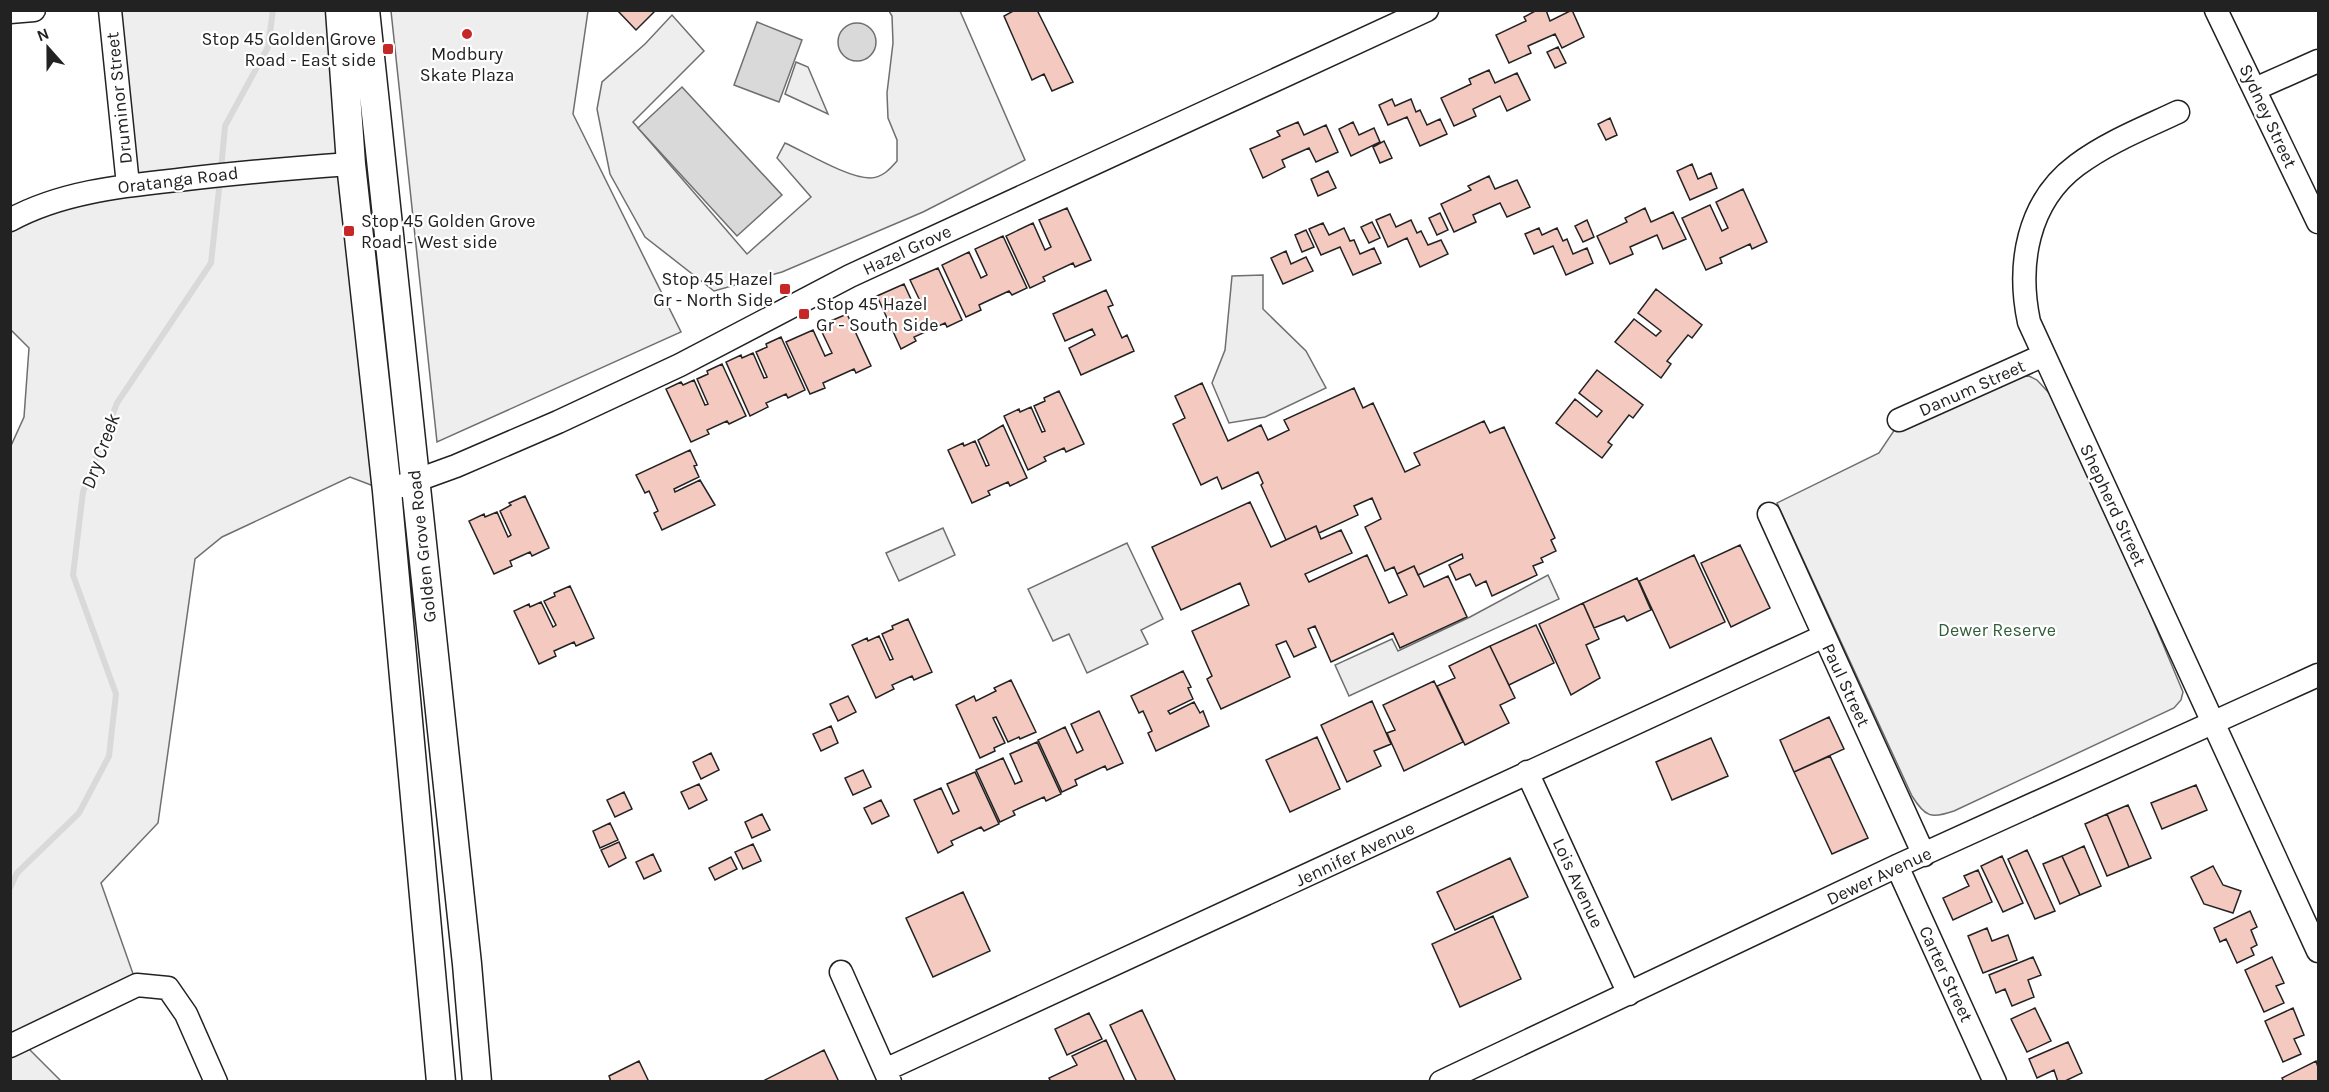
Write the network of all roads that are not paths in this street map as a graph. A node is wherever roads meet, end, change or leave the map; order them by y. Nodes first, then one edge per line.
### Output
1 (34, 10) edge
2 (110, 10) edge
3 (340, 10) edge
4 (365, 10) edge
5 (1427, 10) edge
6 (2216, 10) edge
7 (10, 12) edge
8 (2319, 62) edge
9 (2255, 89) junction
10 (2178, 112) dead end
11 (382, 161) junction
12 (351, 164) junction
13 (128, 185) junction
14 (10, 220) edge
15 (2319, 222) edge
16 (2044, 355) junction
17 (1899, 420) dead end
18 (414, 480) junction
19 (387, 490) junction
20 (1769, 514) dead end
21 (1824, 636) junction
22 (2319, 675) edge
23 (2213, 722) junction
24 (1527, 772) junction
25 (1924, 855) junction
26 (1897, 866) junction
27 (2319, 951) edge
28 (841, 972) dead end
29 (1629, 994) junction
30 (10, 1046) edge
31 (888, 1076) edge
32 (216, 1082) edge
33 (441, 1082) edge
34 (477, 1082) edge
35 (1441, 1082) edge
36 (1995, 1082) edge

1 - 7 street
2 - 13 street, Druminor Street
3 - 12 main road, Golden Grove Road
4 - 11 main road, Golden Grove Road
5 - 18 street, Hazel Grove
6 - 9 street, Sydney Street
8 - 9 street
9 - 15 street, Sydney Street
10 - 16 street, Shepherd Street
11 - 12 main road
11 - 18 main road, Golden Grove Road
12 - 13 street, Oratanga Road
12 - 19 main road, Golden Grove Road
13 - 14 street, Oratanga Road
16 - 17 street, Danum Street
16 - 23 street, Shepherd Street
18 - 19 street, Hazel Grove
18 - 34 main road, Golden Grove Road
19 - 33 main road, Golden Grove Road
20 - 21 street, Paul Street
21 - 24 street, Jennifer Avenue
21 - 25 street, Paul Street
22 - 23 street, Dewer Avenue
23 - 25 street, Dewer Avenue
23 - 27 street, Shepherd Street
24 - 29 street, Lois Avenue
24 - 31 street, Jennifer Avenue
25 - 26 street, Dewer Avenue
26 - 29 street, Dewer Avenue
26 - 36 street, Carter Street
28 - 31 street
29 - 35 street, Dewer Avenue
30 - 32 street

